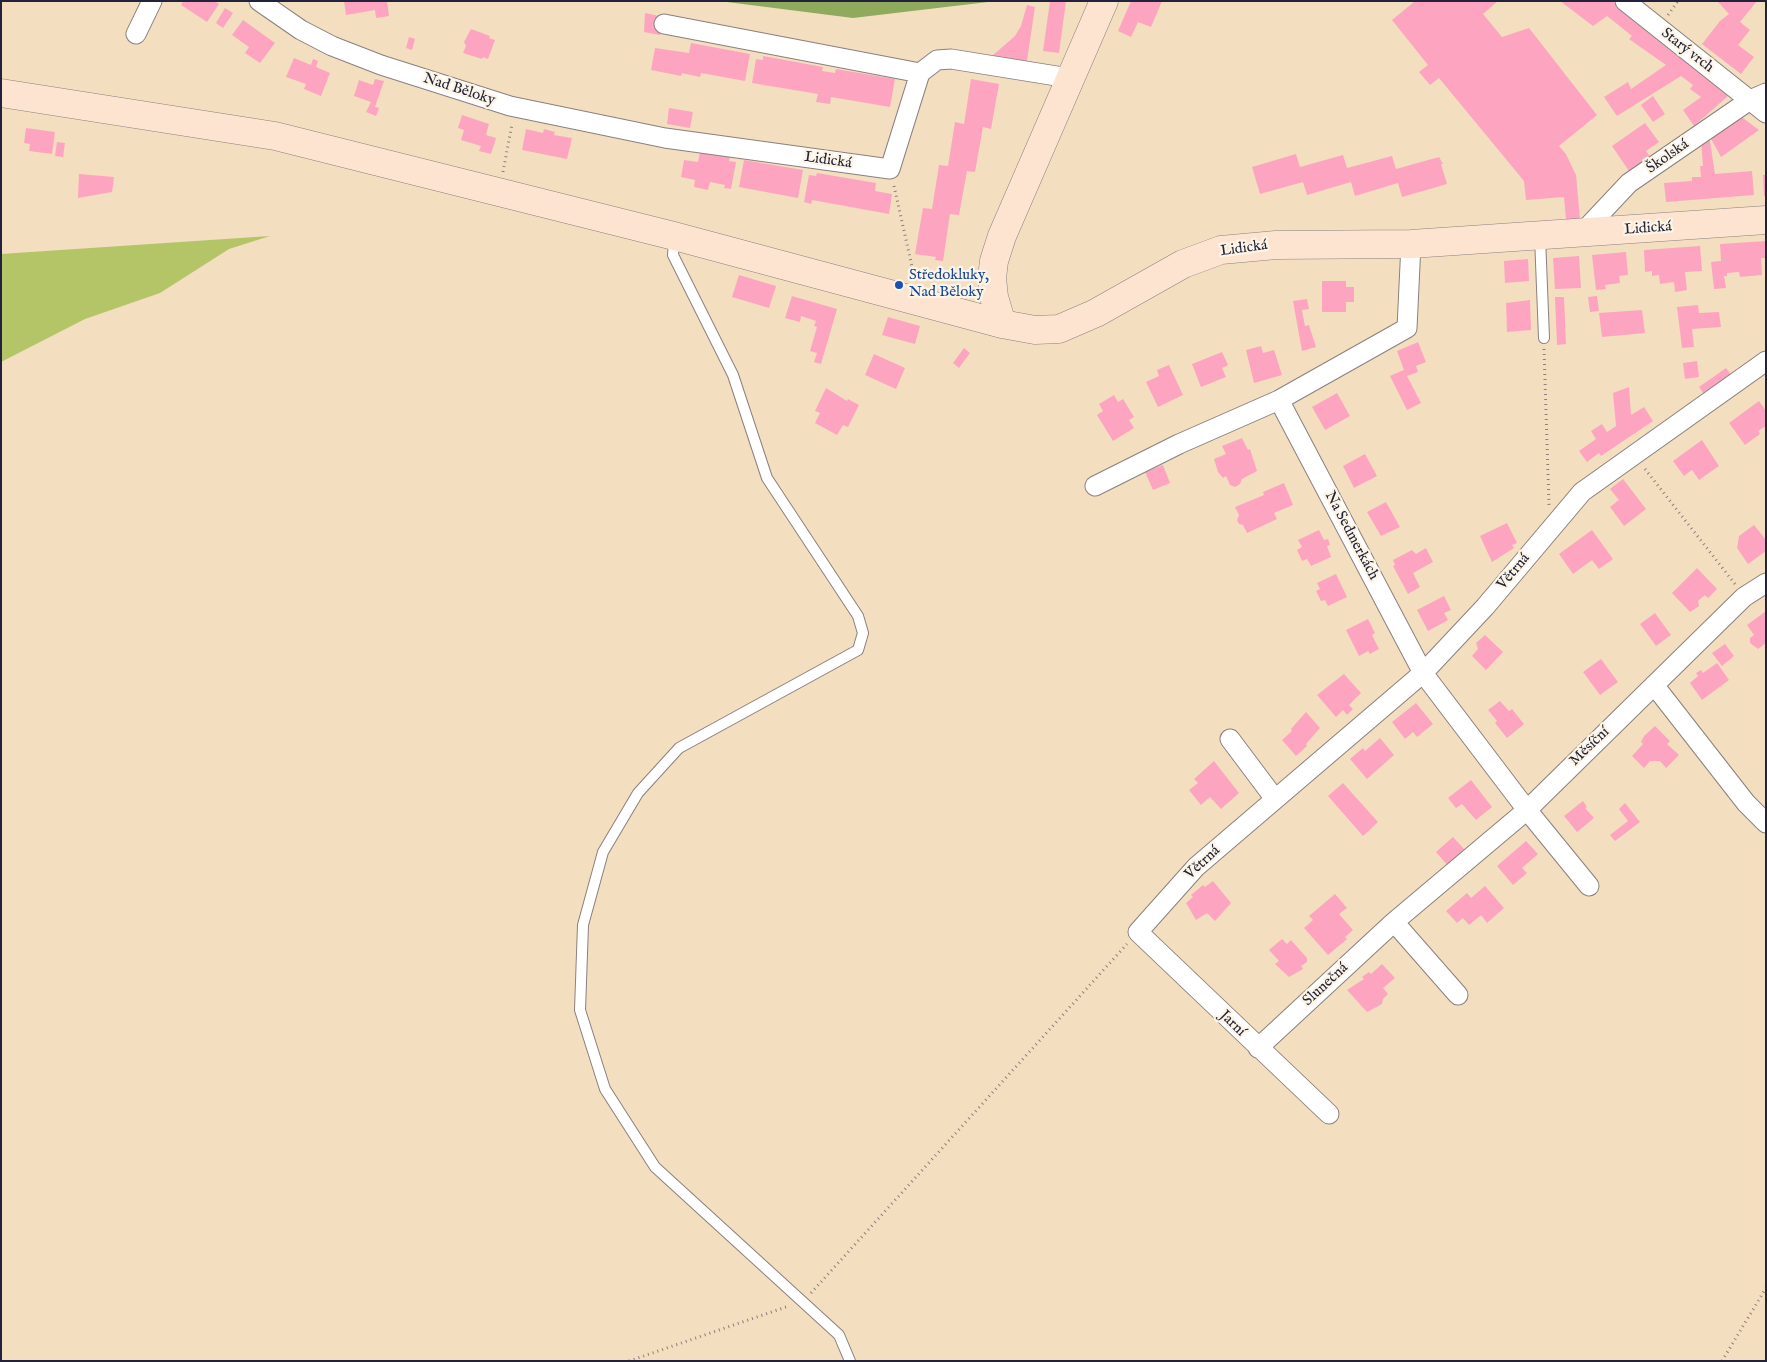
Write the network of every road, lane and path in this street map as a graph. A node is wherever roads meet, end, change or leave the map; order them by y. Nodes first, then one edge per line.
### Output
1 (152, 1) edge
2 (1104, 1) edge
3 (1625, 1) edge
4 (266, 3) edge
5 (664, 24) dead end
6 (136, 34) dead end
7 (920, 73) junction
8 (1069, 78) junction
9 (1, 93) edge
10 (1758, 96) edge
11 (515, 107) junction
12 (1766, 113) edge
13 (665, 138) joint
14 (890, 170) junction
15 (500, 192) junction
16 (1766, 220) edge
17 (1581, 234) junction
18 (674, 236) junction
19 (1540, 237) junction
20 (1411, 244) junction
21 (920, 302) junction
22 (1002, 324) junction
23 (1544, 338) joint
24 (1766, 361) edge
25 (1279, 400) junction
26 (1634, 455) junction
27 (1096, 486) dead end
28 (1550, 530) junction
29 (1766, 583) edge
30 (1744, 597) junction
31 (1423, 673) junction
32 (1654, 685) junction
33 (1230, 739) dead end
34 (1275, 800) junction
35 (1527, 810) junction
36 (1766, 823) edge
37 (1590, 886) dead end
38 (1394, 922) junction
39 (1138, 932) junction
40 (1458, 995) dead end
41 (1258, 1048) junction
42 (1329, 1114) dead end
43 (1766, 1288) edge
44 (804, 1301) junction
45 (629, 1361) edge
46 (850, 1361) edge
47 (1722, 1361) edge

1 - 6 street
2 - 8 street
3 - 10 street, Starý vrch
4 - 11 street, Nad Běloky
5 - 7 street
7 - 8 street
7 - 14 street
8 - 22 street
9 - 15 street, Lidická
10 - 12 street, Starý vrch
10 - 17 street, Školská
11 - 13 street, Nad Běloky
11 - 15 path
13 - 14 street, Lidická
14 - 21 path
15 - 18 street, Lidická
16 - 17 street, Lidická
17 - 19 street, Lidická
18 - 21 street, Lidická
18 - 44 lane
19 - 20 street, Lidická
19 - 23 lane
20 - 22 street, Lidická
20 - 25 street
21 - 22 street, Lidická
23 - 28 path
24 - 26 street, Větrná
25 - 27 street
25 - 31 street, Na Sedmerkách
26 - 28 street, Větrná
26 - 30 path
28 - 31 street, Větrná
29 - 30 street, Měsíční
30 - 32 street, Měsíční
31 - 34 street, Větrná
31 - 35 street
32 - 35 street, Měsíční
32 - 36 street
33 - 34 street
34 - 39 street, Větrná
35 - 37 street
35 - 38 street, Slunečná
38 - 40 street
38 - 41 street, Slunečná
39 - 41 street, Jarní
39 - 44 path
41 - 42 street, Jarní
43 - 47 path
44 - 45 path
44 - 46 lane

